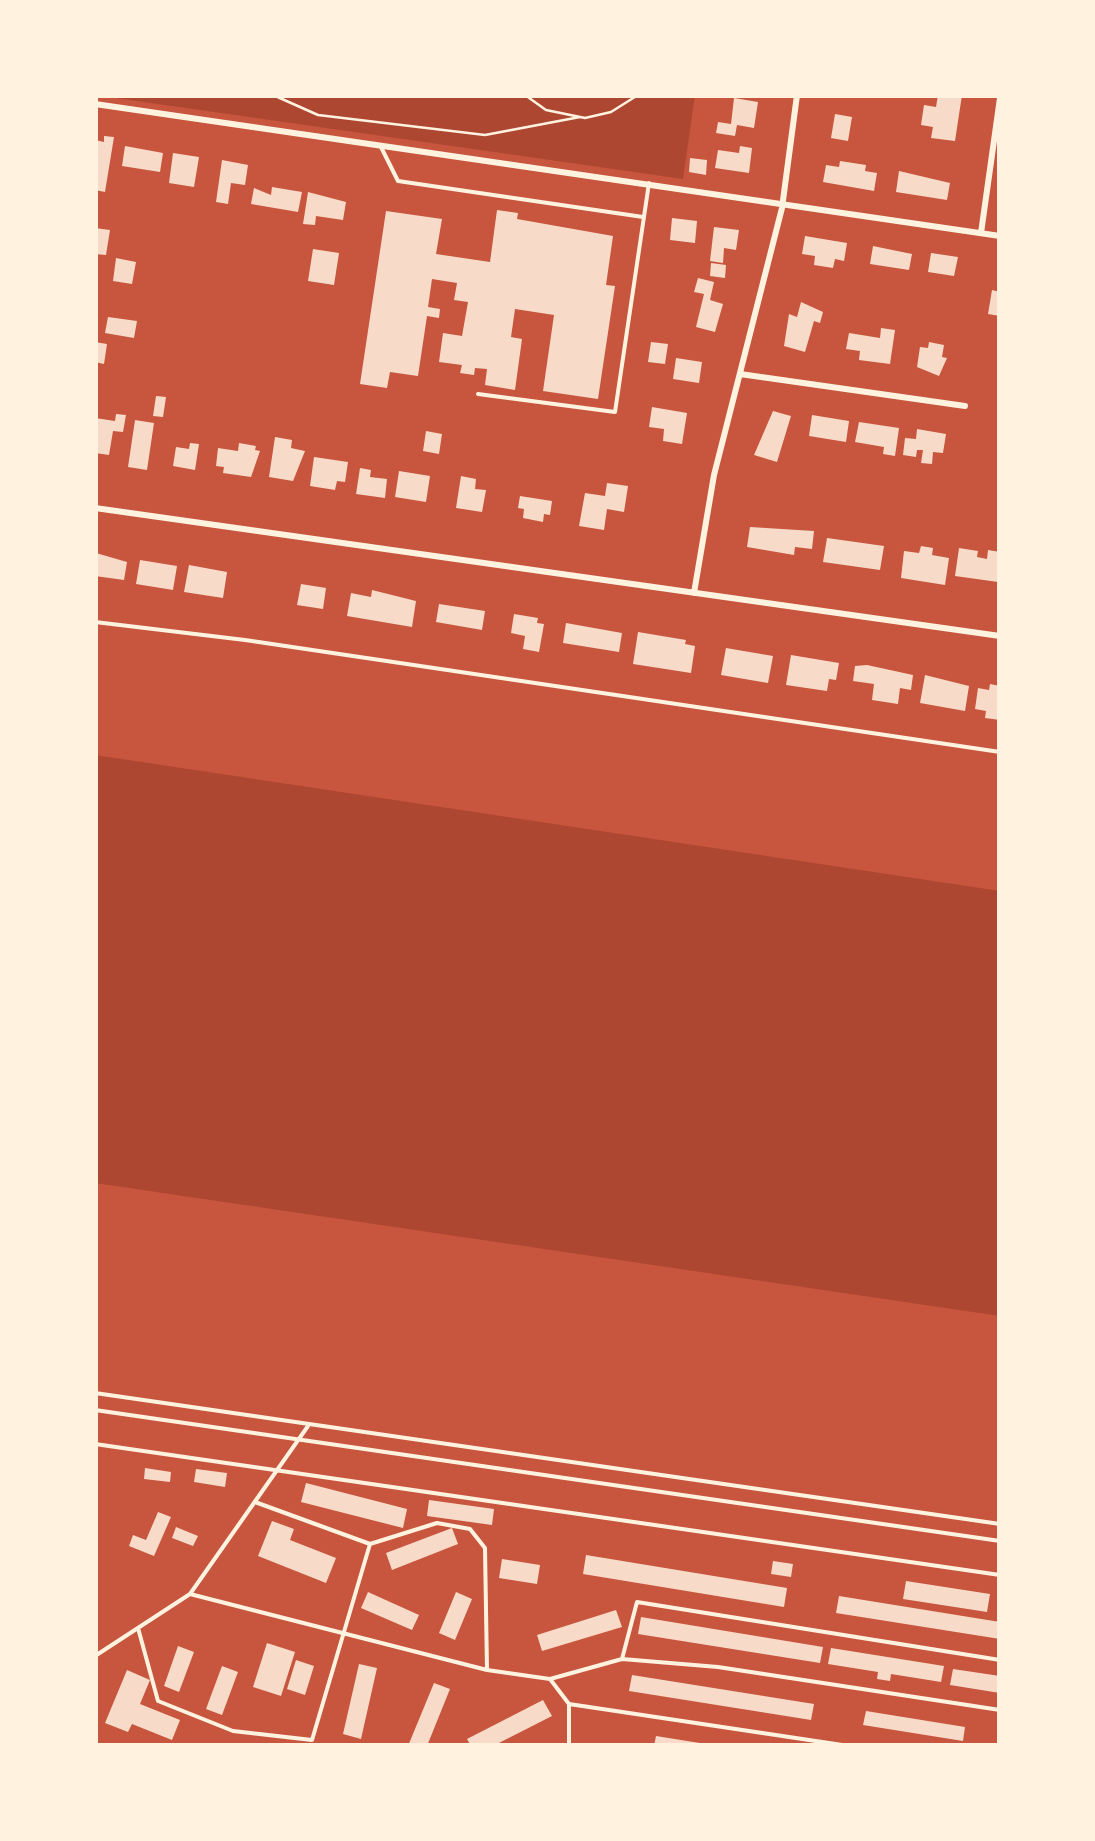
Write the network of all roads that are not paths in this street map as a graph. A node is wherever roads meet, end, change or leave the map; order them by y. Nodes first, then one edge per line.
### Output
1 (796, 95) edge
2 (1000, 98) edge
3 (95, 104) edge
4 (379, 143) junction
5 (649, 184) junction
6 (782, 208) junction
7 (644, 217) junction
8 (981, 234) junction
9 (1000, 236) edge
10 (740, 374) junction
11 (478, 394) dead end
12 (965, 406) dead end
13 (95, 508) edge
14 (694, 593) junction
15 (95, 622) edge
16 (1000, 636) edge
17 (1000, 752) edge
18 (95, 1393) edge
19 (112, 1395) junction
20 (95, 1410) edge
21 (110, 1412) junction
22 (310, 1424) junction
23 (299, 1440) junction
24 (95, 1444) edge
25 (536, 1457) junction
26 (277, 1471) junction
27 (534, 1474) junction
28 (749, 1488) junction
29 (255, 1502) junction
30 (747, 1504) junction
31 (1000, 1524) edge
32 (1000, 1541) edge
33 (370, 1544) junction
34 (1000, 1575) edge
35 (190, 1594) junction
36 (138, 1628) junction
37 (342, 1634) junction
38 (95, 1656) edge
39 (622, 1660) junction
40 (1000, 1660) edge
41 (487, 1670) junction
42 (550, 1680) junction
43 (568, 1704) junction
44 (1000, 1710) edge
45 (568, 1746) edge
46 (849, 1746) edge

1 - 6 street
2 - 8 street
3 - 4 street
4 - 5 street
4 - 7 lane
5 - 6 street
5 - 7 lane
6 - 8 street
6 - 10 street
7 - 11 lane
8 - 9 street
10 - 12 street
10 - 14 street
13 - 14 street
14 - 16 street
15 - 17 lane
18 - 19 lane
19 - 21 lane
19 - 22 lane
20 - 21 lane
21 - 23 lane
22 - 23 lane
22 - 25 lane
23 - 26 lane
23 - 27 lane
24 - 26 lane
25 - 27 lane
25 - 28 lane
26 - 29 lane
26 - 34 lane
27 - 30 lane
28 - 30 lane
28 - 31 lane
29 - 33 lane
29 - 35 lane
30 - 32 lane
33 - 37 lane
33 - 41 lane
35 - 36 lane
35 - 37 lane
36 - 37 lane
36 - 38 lane
37 - 41 lane
39 - 40 lane
39 - 42 lane
39 - 44 lane
41 - 42 lane
42 - 43 lane
43 - 45 lane
43 - 46 lane

